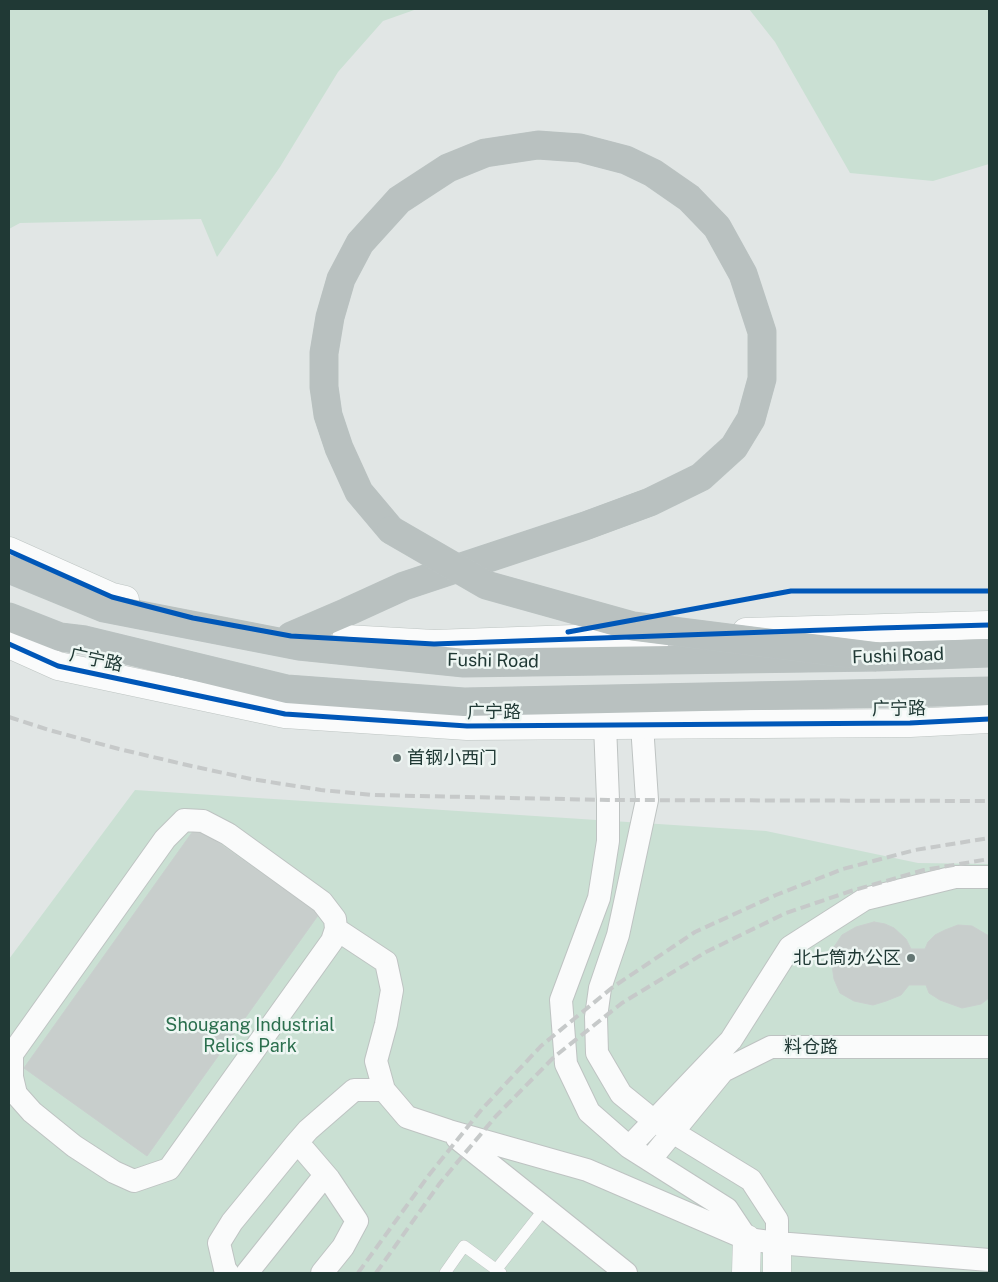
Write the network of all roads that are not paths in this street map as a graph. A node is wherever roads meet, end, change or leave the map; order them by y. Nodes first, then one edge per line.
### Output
1 (9, 551) edge
2 (9, 569) edge
3 (9, 617) edge
4 (989, 625) edge
5 (291, 636) junction
6 (9, 644) edge
7 (989, 653) edge
8 (878, 657) junction
9 (989, 691) edge
10 (989, 719) edge
11 (605, 725) junction
12 (642, 725) junction
13 (989, 877) edge
14 (336, 930) junction
15 (989, 1047) edge
16 (384, 1090) junction
17 (653, 1120) junction
18 (449, 1132) junction
19 (673, 1132) junction
20 (295, 1145) junction
21 (629, 1147) junction
22 (650, 1160) junction
23 (325, 1175) junction
24 (545, 1208) junction
25 (747, 1239) junction
26 (777, 1243) junction
27 (989, 1260) edge
28 (498, 1271) edge
29 (228, 1273) edge
30 (247, 1273) edge
31 (322, 1273) edge
32 (445, 1273) edge
33 (626, 1273) edge
34 (746, 1273) edge
35 (777, 1273) edge

1 - 5 street
2 - 8 highway, Fushi Road, bridge
3 - 9 highway, Fushi Road
4 - 5 street
5 - 8 highway, bridge
6 - 11 street, 广宁路
7 - 8 highway, Fushi Road
10 - 12 street, 广宁路
11 - 12 street, 广宁路
11 - 21 street
12 - 17 street
13 - 17 street
14 - 14 street
14 - 16 street
15 - 19 street, 料仓路
16 - 18 street
16 - 20 street
17 - 19 street
17 - 21 street
18 - 24 street
18 - 25 street
19 - 22 street, 料仓路
19 - 26 street
20 - 23 street
20 - 29 street
21 - 22 street
22 - 25 street
23 - 30 street
23 - 31 street
24 - 28 lane
24 - 33 street
25 - 26 street
25 - 34 street
26 - 27 street
26 - 35 street
28 - 32 lane

